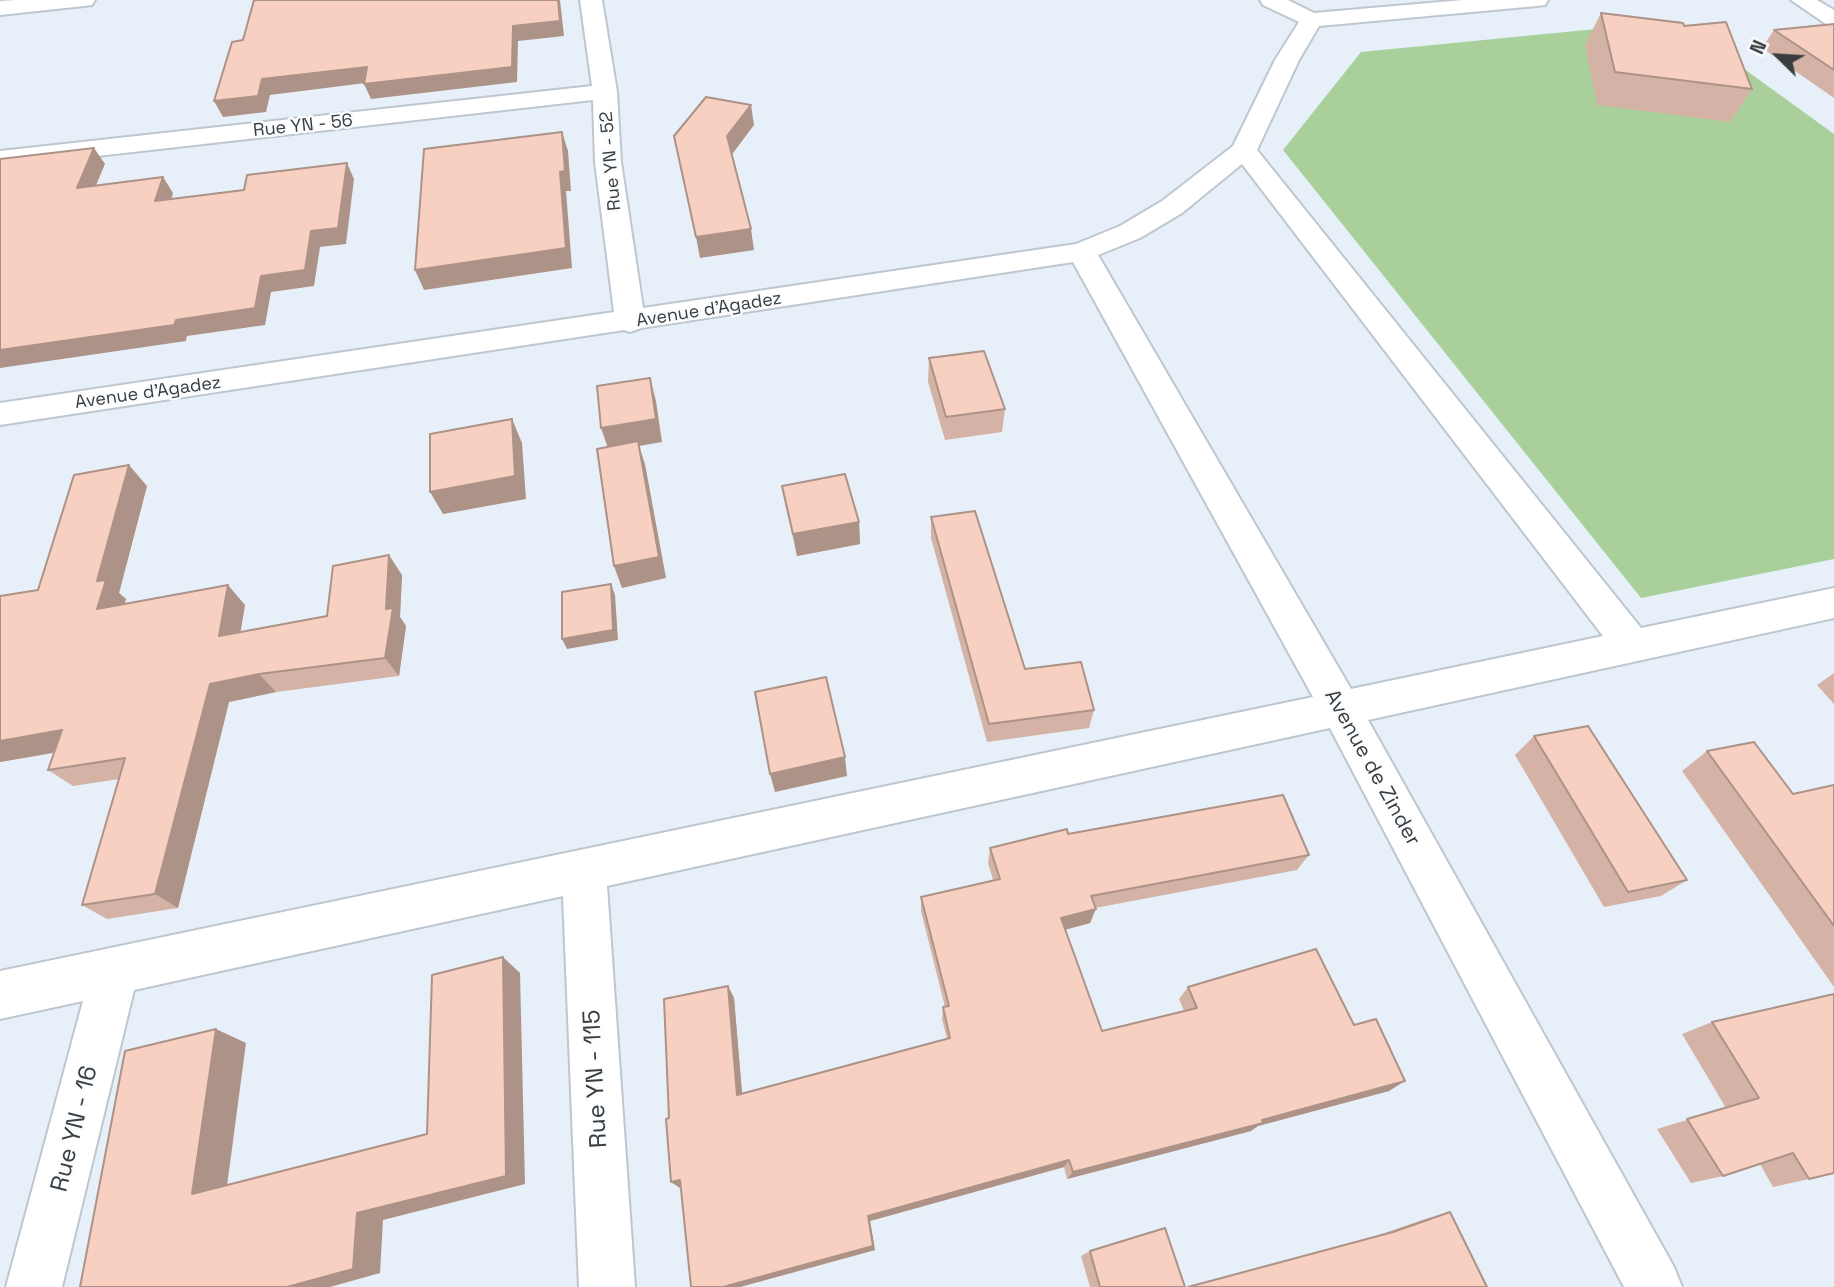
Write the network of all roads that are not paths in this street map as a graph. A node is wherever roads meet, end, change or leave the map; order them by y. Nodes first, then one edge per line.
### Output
1 (84, 0) edge
2 (591, 0) edge
3 (1270, 0) edge
4 (1537, 0) edge
5 (1802, 0) edge
6 (0, 8) edge
7 (1834, 19) edge
8 (1311, 20) junction
9 (605, 92) junction
10 (1244, 150) junction
11 (0, 159) edge
12 (1083, 252) junction
13 (630, 322) junction
14 (0, 414) edge
15 (1834, 603) edge
16 (1632, 646) junction
17 (1341, 709) junction
18 (584, 870) junction
19 (115, 970) junction
20 (0, 995) edge
21 (34, 1287) edge
22 (607, 1287) edge
23 (1654, 1287) edge

1 - 6 street
2 - 9 street, Rue YN - 52
3 - 8 street
4 - 8 street
5 - 7 street
8 - 10 street, Avenue d'Agadez
9 - 11 street, Rue YN - 56
9 - 13 street, Rue YN - 52
10 - 12 street, Avenue d'Agadez
10 - 16 street
12 - 13 street, Avenue d'Agadez
12 - 17 street, Avenue de Zinder
13 - 14 street, Avenue d'Agadez
15 - 16 street
16 - 17 street
17 - 18 street
17 - 23 street, Avenue de Zinder
18 - 19 street
18 - 22 street, Rue YN - 115
19 - 20 street
19 - 21 street, Rue YN - 16

